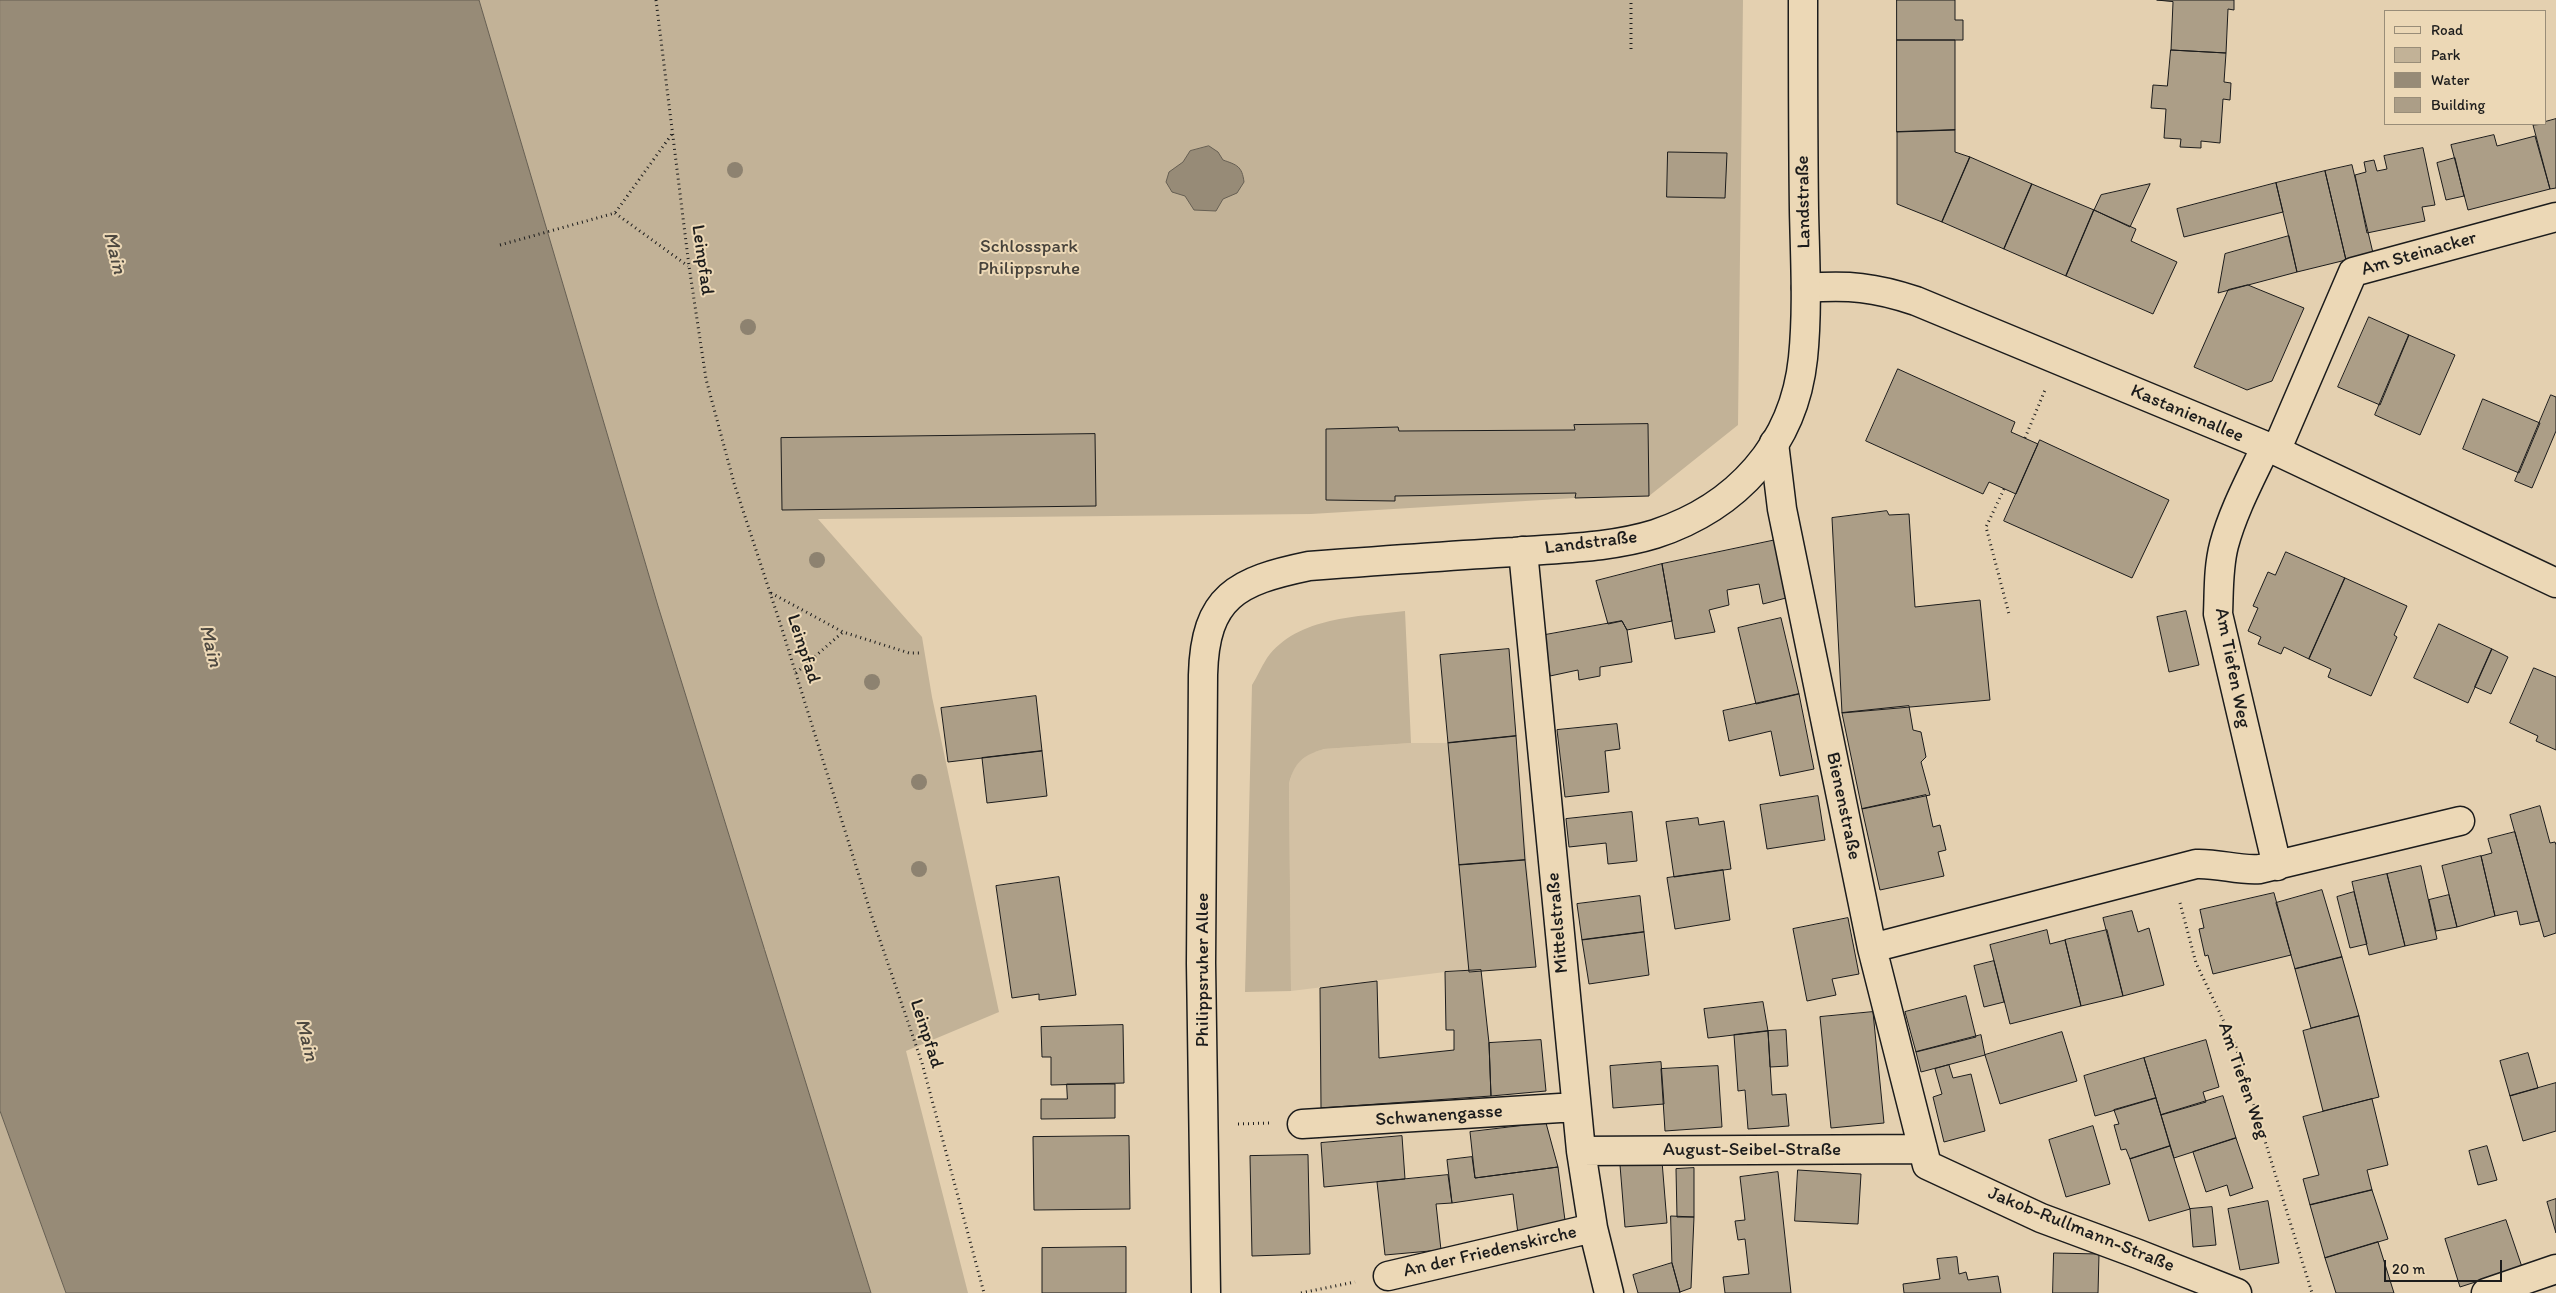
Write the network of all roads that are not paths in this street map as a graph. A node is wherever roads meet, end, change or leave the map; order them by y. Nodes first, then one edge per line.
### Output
1 (1803, 0) edge
2 (2556, 217) edge
3 (1806, 288) junction
4 (1774, 443) junction
5 (2271, 449) junction
6 (1523, 551) junction
7 (2556, 583) edge
8 (1204, 647) joint
9 (2460, 821) dead end
10 (2278, 866) junction
11 (1872, 948) junction
12 (1576, 1107) junction
13 (1302, 1124) road end
14 (1581, 1151) junction
15 (1925, 1157) junction
16 (1593, 1228) junction
17 (2556, 1269) edge
18 (1388, 1276) road end
19 (1206, 1293) edge
20 (1609, 1293) edge
21 (2237, 1293) edge
22 (2486, 1293) edge

1 - 3 street, Landstraße
2 - 5 street, Am Steinacker
3 - 4 street, Landstraße
3 - 5 street, Kastanienallee
4 - 6 street, Landstraße
4 - 11 street, Bienenstraße
5 - 7 street, Kastanienallee
5 - 10 street, Am Tiefen Weg
6 - 8 street, Landstraße
6 - 12 street, Mittelstraße
8 - 19 street, Philippsruher Allee
9 - 10 street
10 - 11 street
11 - 15 street, Bienenstraße
12 - 13 street, Schwanengasse
12 - 14 street, Mittelstraße
14 - 15 street, August-Seibel-Straße
14 - 16 street, Mittelstraße
15 - 21 street, Jakob-Rullmann-Straße
16 - 18 street, An der Friedenskirche
16 - 20 street, Mittelstraße
17 - 22 street

